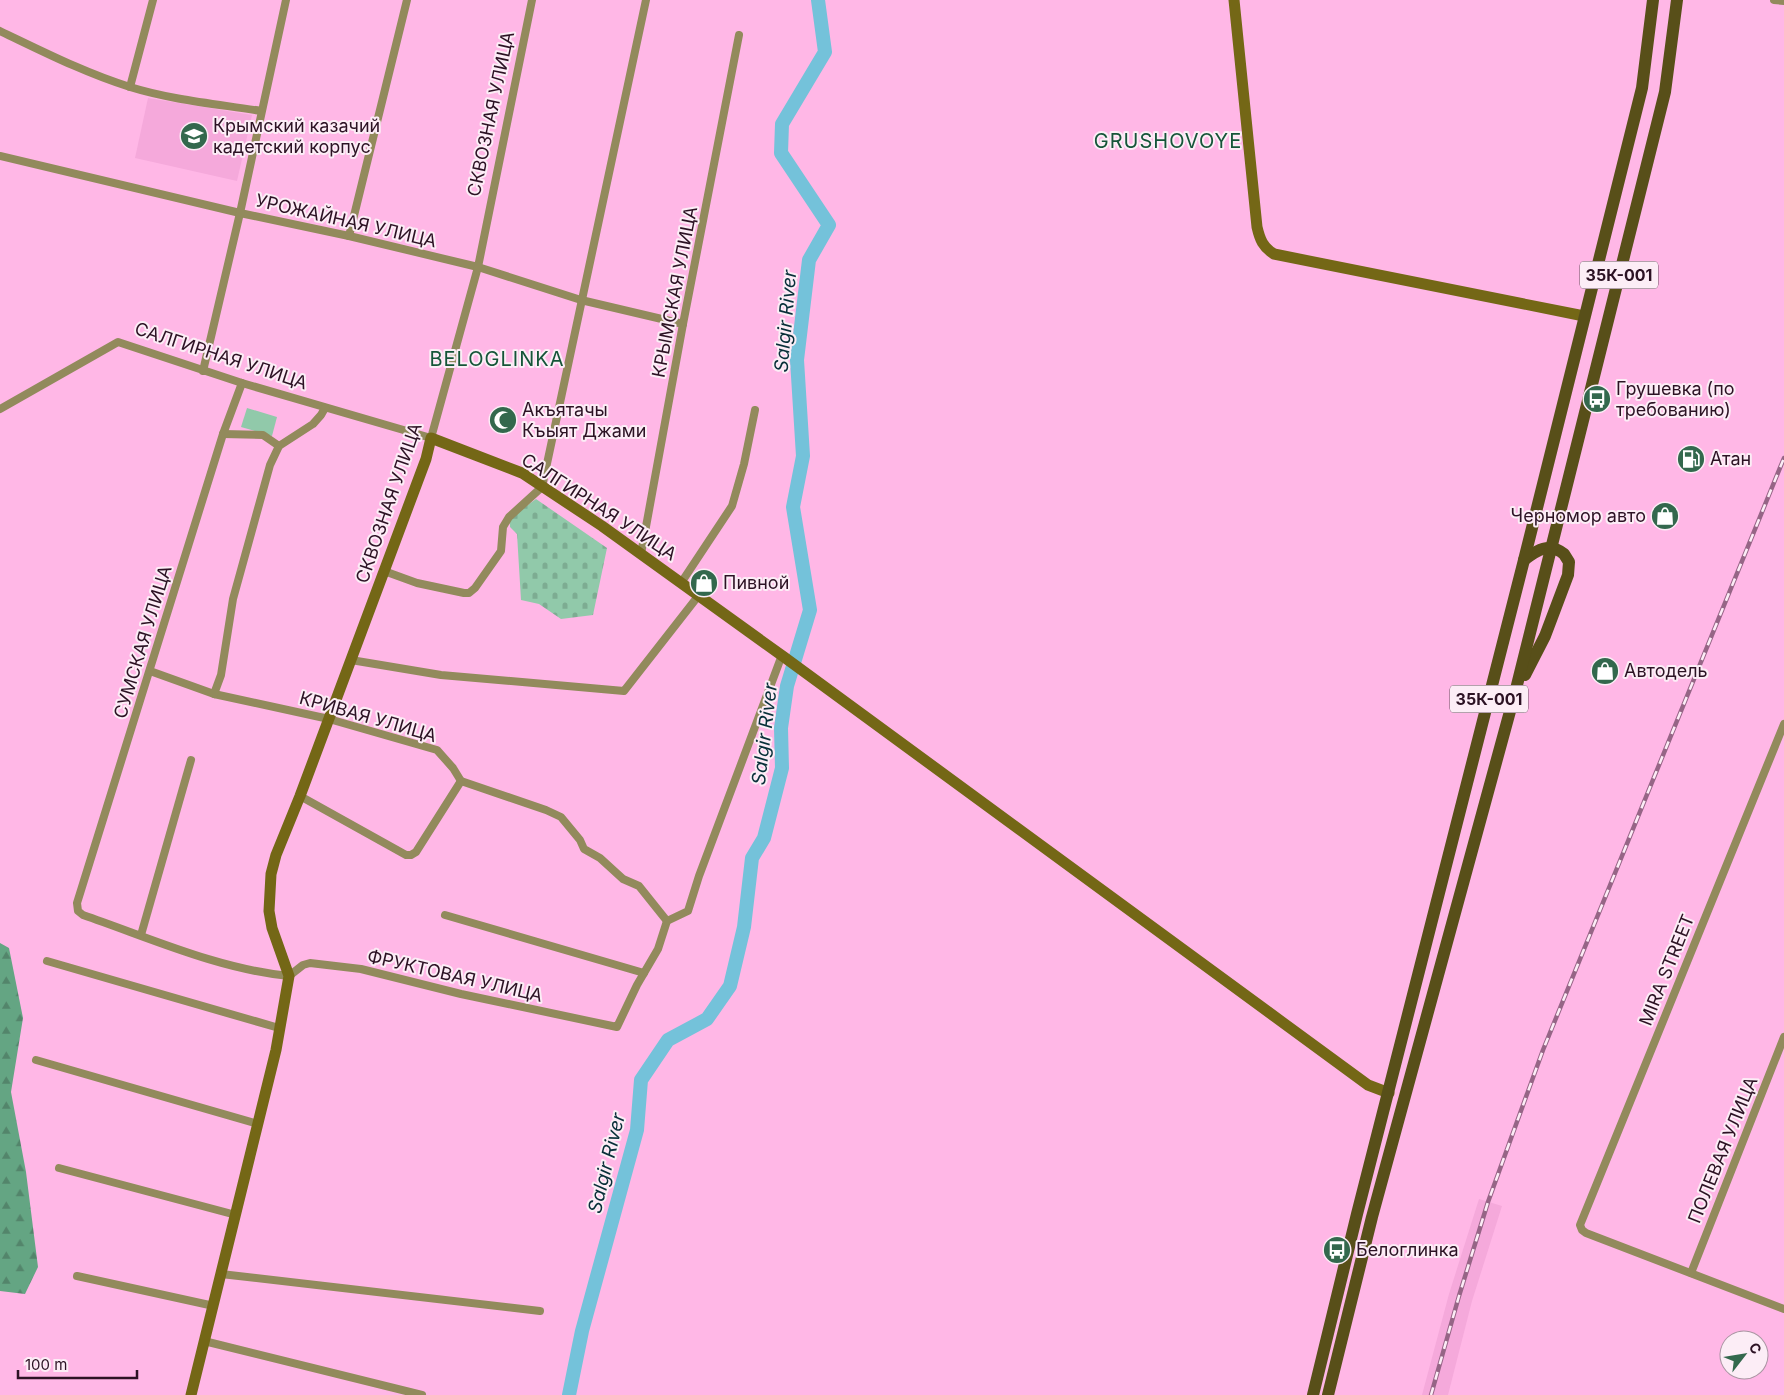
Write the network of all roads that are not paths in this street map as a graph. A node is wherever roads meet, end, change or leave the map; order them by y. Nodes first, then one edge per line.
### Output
1 (153, 0) edge
2 (286, 0) edge
3 (407, 0) edge
4 (532, 0) edge
5 (646, 0) edge
6 (1234, 0) edge
7 (1653, 0) edge
8 (1677, 0) edge
9 (1774, 0) edge
10 (1784, 1) edge
11 (0, 31) edge
12 (740, 35) dead end
13 (130, 87) junction
14 (261, 111) junction
15 (0, 156) edge
16 (240, 213) junction
17 (349, 236) junction
18 (478, 267) junction
19 (581, 300) junction
20 (1584, 316) junction
21 (683, 324) junction
22 (202, 371) junction
23 (242, 383) junction
24 (325, 408) junction
25 (0, 409) edge
26 (755, 410) dead end
27 (223, 434) junction
28 (431, 438) junction
29 (279, 446) junction
30 (542, 486) junction
31 (1555, 549) junction
32 (641, 554) junction
33 (1524, 560) junction
34 (384, 572) junction
35 (681, 583) junction
36 (699, 595) junction
37 (783, 656) junction
38 (351, 660) junction
39 (150, 671) junction
40 (1515, 692) junction
41 (214, 694) junction
42 (329, 719) junction
43 (1784, 724) edge
44 (191, 760) dead end
45 (461, 782) junction
46 (300, 796) junction
47 (445, 914) dead end
48 (667, 921) junction
49 (141, 935) junction
50 (47, 961) dead end
51 (644, 973) junction
52 (289, 976) junction
53 (279, 1028) junction
54 (1784, 1037) edge
55 (36, 1060) dead end
56 (1389, 1093) junction
57 (258, 1124) junction
58 (58, 1168) dead end
59 (236, 1214) junction
60 (1690, 1273) junction
61 (221, 1274) junction
62 (76, 1276) dead end
63 (214, 1306) junction
64 (1784, 1309) edge
65 (540, 1311) dead end
66 (204, 1341) junction
67 (191, 1395) edge
68 (422, 1395) edge
69 (1313, 1395) edge
70 (1328, 1395) edge

1 - 13 street
2 - 14 street
3 - 17 street
4 - 18 street, СКВОЗНАЯ УЛИЦА
5 - 19 street
6 - 20 main road
7 - 20 main road, 35К-001
8 - 31 main road, 35К-001
9 - 10 street
11 - 13 street
12 - 21 street, КРЫМСКАЯ УЛИЦА
13 - 14 street
14 - 16 street
15 - 16 street, УРОЖАЙНАЯ УЛИЦА
16 - 17 street, УРОЖАЙНАЯ УЛИЦА
16 - 22 street
17 - 18 street, УРОЖАЙНАЯ УЛИЦА
18 - 19 street, УРОЖАЙНАЯ УЛИЦА
18 - 28 street, СКВОЗНАЯ УЛИЦА
19 - 21 street, УРОЖАЙНАЯ УЛИЦА
19 - 30 street
20 - 33 main road, 35К-001
21 - 32 street, КРЫМСКАЯ УЛИЦА
22 - 23 street, САЛГИРНАЯ УЛИЦА
22 - 25 street, САЛГИРНАЯ УЛИЦА
23 - 24 street, САЛГИРНАЯ УЛИЦА
23 - 27 street, СУМСКАЯ УЛИЦА
24 - 28 street, САЛГИРНАЯ УЛИЦА
24 - 29 street
26 - 35 street
27 - 29 street
27 - 39 street, СУМСКАЯ УЛИЦА
28 - 30 main road, САЛГИРНАЯ УЛИЦА
28 - 34 main road, СКВОЗНАЯ УЛИЦА
29 - 41 street
30 - 32 main road, САЛГИРНАЯ УЛИЦА
30 - 34 street
31 - 33 main road
31 - 40 main road, 35К-001
31 - 40 main road
32 - 35 main road, САЛГИРНАЯ УЛИЦА
33 - 56 main road, 35К-001
34 - 38 main road, СКВОЗНАЯ УЛИЦА
35 - 36 main road, САЛГИРНАЯ УЛИЦА
36 - 37 main road, САЛГИРНАЯ УЛИЦА
36 - 38 street
37 - 48 street
37 - 56 main road, САЛГИРНАЯ УЛИЦА
38 - 42 main road, СКВОЗНАЯ УЛИЦА
39 - 41 street, КРИВАЯ УЛИЦА
39 - 49 street, СУМСКАЯ УЛИЦА
40 - 70 main road, 35К-001
41 - 42 street, КРИВАЯ УЛИЦА
42 - 45 street, КРИВАЯ УЛИЦА
42 - 46 main road, СКВОЗНАЯ УЛИЦА
43 - 60 street, MIRA STREET
44 - 49 street
45 - 46 street
45 - 48 street
46 - 52 main road, СКВОЗНАЯ УЛИЦА
47 - 51 street
48 - 51 street
49 - 52 street
50 - 53 street
51 - 52 street, ФРУКТОВАЯ УЛИЦА
52 - 53 main road
53 - 57 main road
54 - 60 street, ПОЛЕВАЯ УЛИЦА
55 - 57 street
56 - 69 main road, 35К-001
57 - 59 main road
58 - 59 street
59 - 61 main road
60 - 64 street
61 - 63 main road
61 - 65 street
62 - 63 street
63 - 66 main road
66 - 67 main road
66 - 68 street

